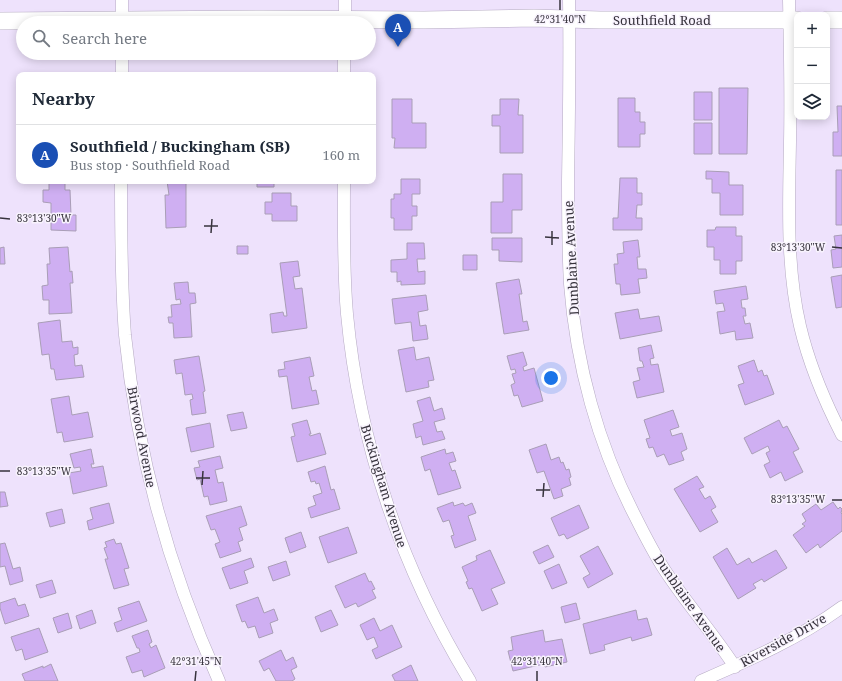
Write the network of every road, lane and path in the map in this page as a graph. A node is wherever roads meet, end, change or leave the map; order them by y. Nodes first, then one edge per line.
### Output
1 (122, 0) edge
2 (345, 0) edge
3 (569, 0) edge
4 (789, 0) edge
5 (122, 16) edge
6 (345, 16) edge
7 (569, 19) junction
8 (793, 20) edge
9 (830, 20) edge
10 (842, 20) edge
11 (0, 21) edge
12 (16, 21) edge
13 (376, 21) edge
14 (122, 60) edge
15 (344, 60) edge
16 (122, 72) edge
17 (344, 72) edge
18 (121, 184) edge
19 (344, 184) edge
20 (842, 435) edge
21 (840, 610) edge
22 (735, 666) junction
23 (219, 681) edge
24 (470, 681) edge
25 (701, 681) edge

1 - 5 street
2 - 6 street
3 - 7 street, Dunblaine Avenue
4 - 8 street
7 - 8 main road, Southfield Road
7 - 13 main road, Southfield Road
7 - 22 street, Dunblaine Avenue
8 - 20 street
9 - 10 main road
11 - 12 main road, Southfield Road
14 - 16 street
15 - 17 street
18 - 23 street, Birwood Avenue
19 - 24 street, Buckingham Avenue
21 - 22 street, Riverside Drive
22 - 25 street, Riverside Drive

